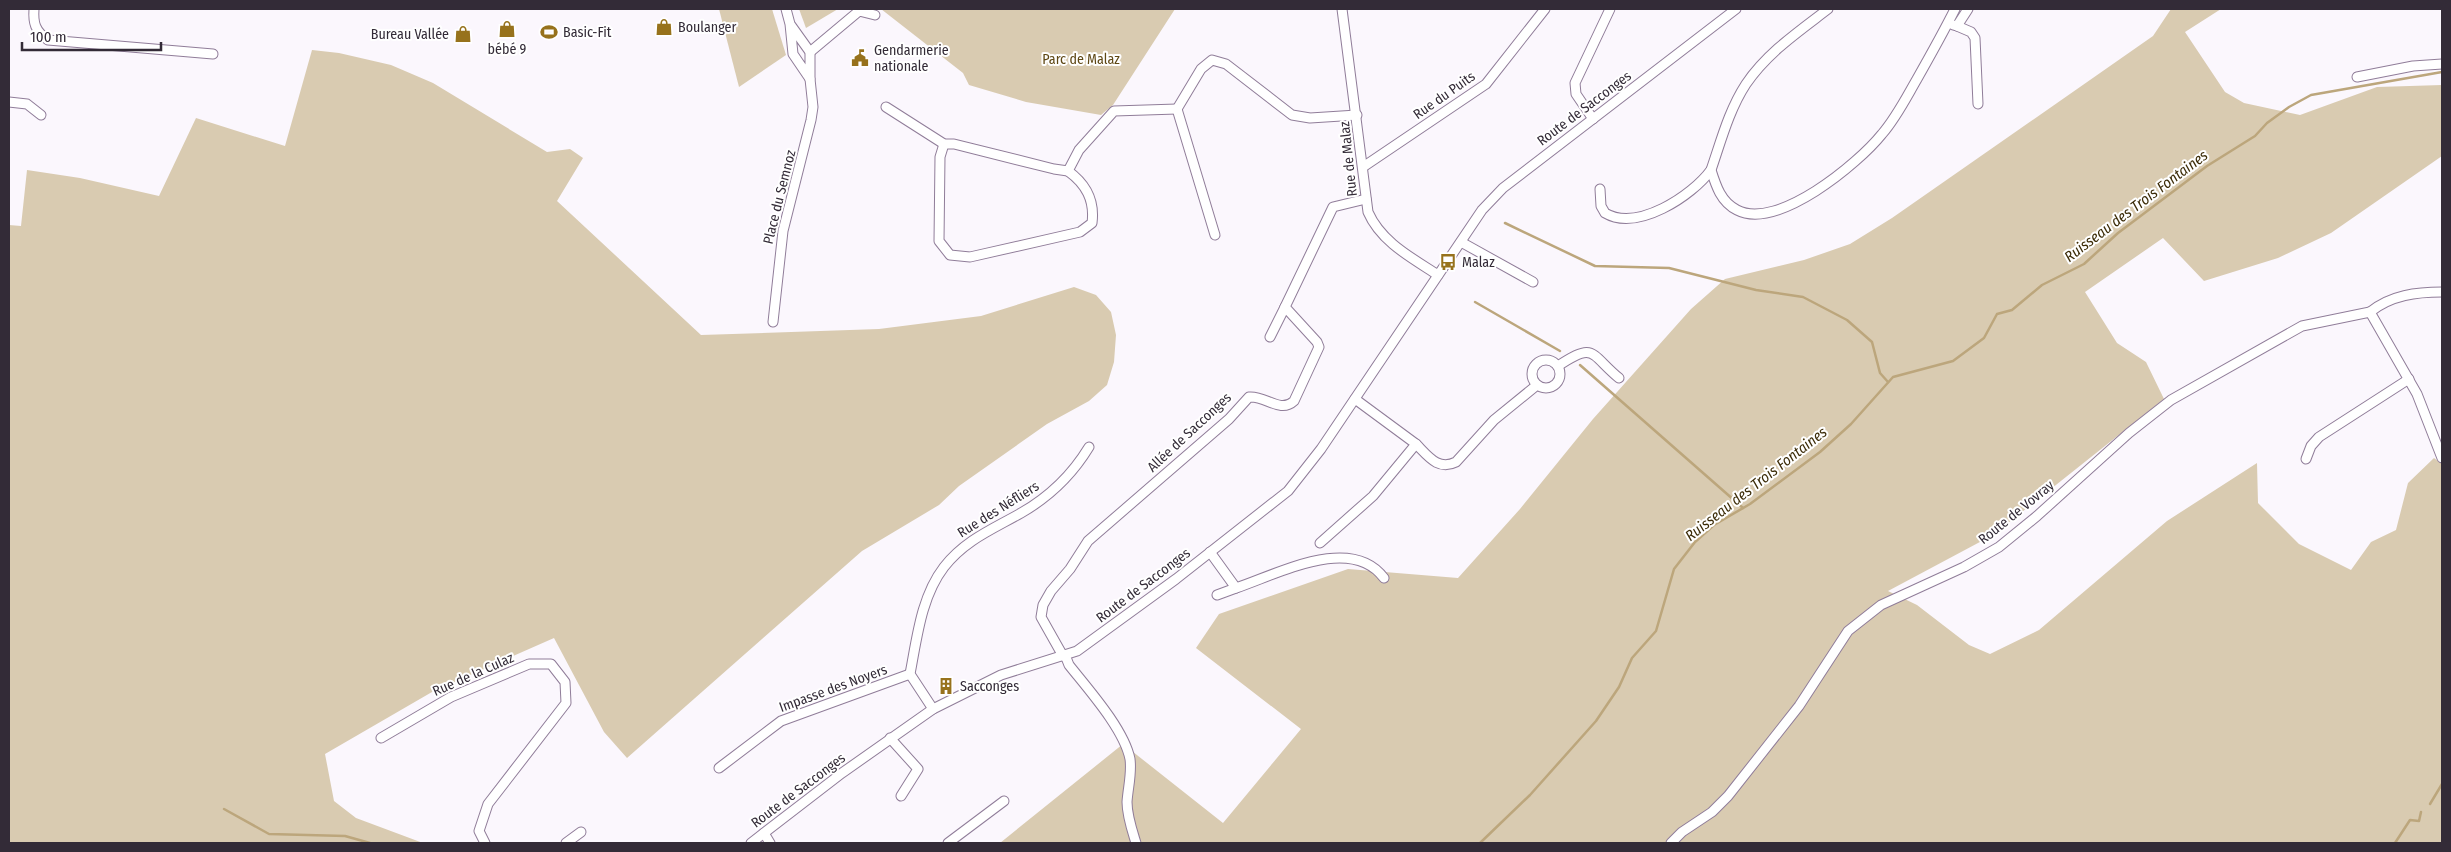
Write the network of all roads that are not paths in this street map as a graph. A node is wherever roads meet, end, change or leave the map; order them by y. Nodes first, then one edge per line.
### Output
1 (34, 9) edge
2 (786, 9) edge
3 (1342, 9) edge
4 (1545, 9) edge
5 (1610, 9) edge
6 (1736, 9) edge
7 (1828, 9) edge
8 (1955, 9) edge
9 (1968, 9) edge
10 (875, 14) dead end
11 (790, 24) junction
12 (1952, 25) junction
13 (810, 52) junction
14 (212, 54) dead end
15 (2442, 64) edge
16 (2358, 77) dead end
17 (810, 79) junction
18 (9, 102) edge
19 (1978, 104) dead end
20 (886, 107) dead end
21 (1177, 109) junction
22 (41, 115) dead end
23 (1357, 115) junction
24 (1593, 118) junction
25 (944, 144) junction
26 (1364, 166) junction
27 (1711, 170) junction
28 (1068, 171) junction
29 (1600, 189) dead end
30 (1366, 199) junction
31 (1215, 235) dead end
32 (1461, 242) junction
33 (1438, 275) junction
34 (1533, 282) dead end
35 (2442, 292) edge
36 (1285, 307) junction
37 (2370, 312) junction
38 (773, 322) dead end
39 (1270, 337) dead end
40 (1558, 366) junction
41 (1619, 378) dead end
42 (2408, 379) junction
43 (1537, 385) junction
44 (1355, 398) junction
45 (1416, 444) junction
46 (1088, 447) dead end
47 (2442, 458) edge
48 (2306, 459) dead end
49 (1320, 543) dead end
50 (1210, 552) junction
51 (1384, 578) dead end
52 (1236, 588) junction
53 (1217, 595) dead end
54 (1064, 655) junction
55 (910, 674) junction
56 (933, 708) junction
57 (381, 738) dead end
58 (890, 738) junction
59 (719, 768) dead end
60 (901, 796) dead end
61 (1004, 801) dead end
62 (581, 832) dead end
63 (764, 833) junction
64 (485, 843) edge
65 (566, 843) edge
66 (751, 843) edge
67 (770, 843) edge
68 (948, 843) edge
69 (1136, 843) edge
70 (1671, 843) edge

1 - 14 street
2 - 11 street
3 - 23 street, Rue de Malaz
4 - 26 street, Rue du Puits
5 - 24 street
6 - 24 street, Route de Sacconges
7 - 27 street
8 - 12 street
9 - 12 street
10 - 13 street
11 - 13 street
11 - 17 street
12 - 19 street
12 - 27 street
13 - 17 street, Place du Semnoz
15 - 16 street
17 - 38 street, Place du Semnoz
18 - 22 street
20 - 25 street
21 - 23 street
21 - 28 street
21 - 31 street
23 - 26 street, Rue de Malaz
24 - 32 street, Route de Sacconges
25 - 28 street
25 - 28 street
26 - 30 street, Rue de Malaz
27 - 29 street
30 - 33 street, Rue de Malaz
30 - 36 street
32 - 33 street, Route de Sacconges
32 - 34 street
33 - 44 street, Route de Sacconges
35 - 37 street, Route de Vovray
36 - 39 street
36 - 54 street, Allée de Sacconges
37 - 42 street
37 - 70 street, Route de Vovray
40 - 41 street
40 - 43 street
40 - 43 street
42 - 47 street
42 - 48 street
43 - 45 street
44 - 45 street
44 - 50 street, Route de Sacconges
45 - 49 street
46 - 55 street, Rue des Néfliers
50 - 52 street
50 - 54 street, Route de Sacconges
51 - 52 street
52 - 53 street
54 - 56 street, Route de Sacconges
54 - 69 street
55 - 56 street
55 - 59 street, Impasse des Noyers
56 - 58 street, Route de Sacconges
57 - 64 street, Rue de la Culaz
58 - 60 street
58 - 63 street, Route de Sacconges
61 - 68 street
62 - 65 street
63 - 66 street, Route de Sacconges
63 - 67 street

